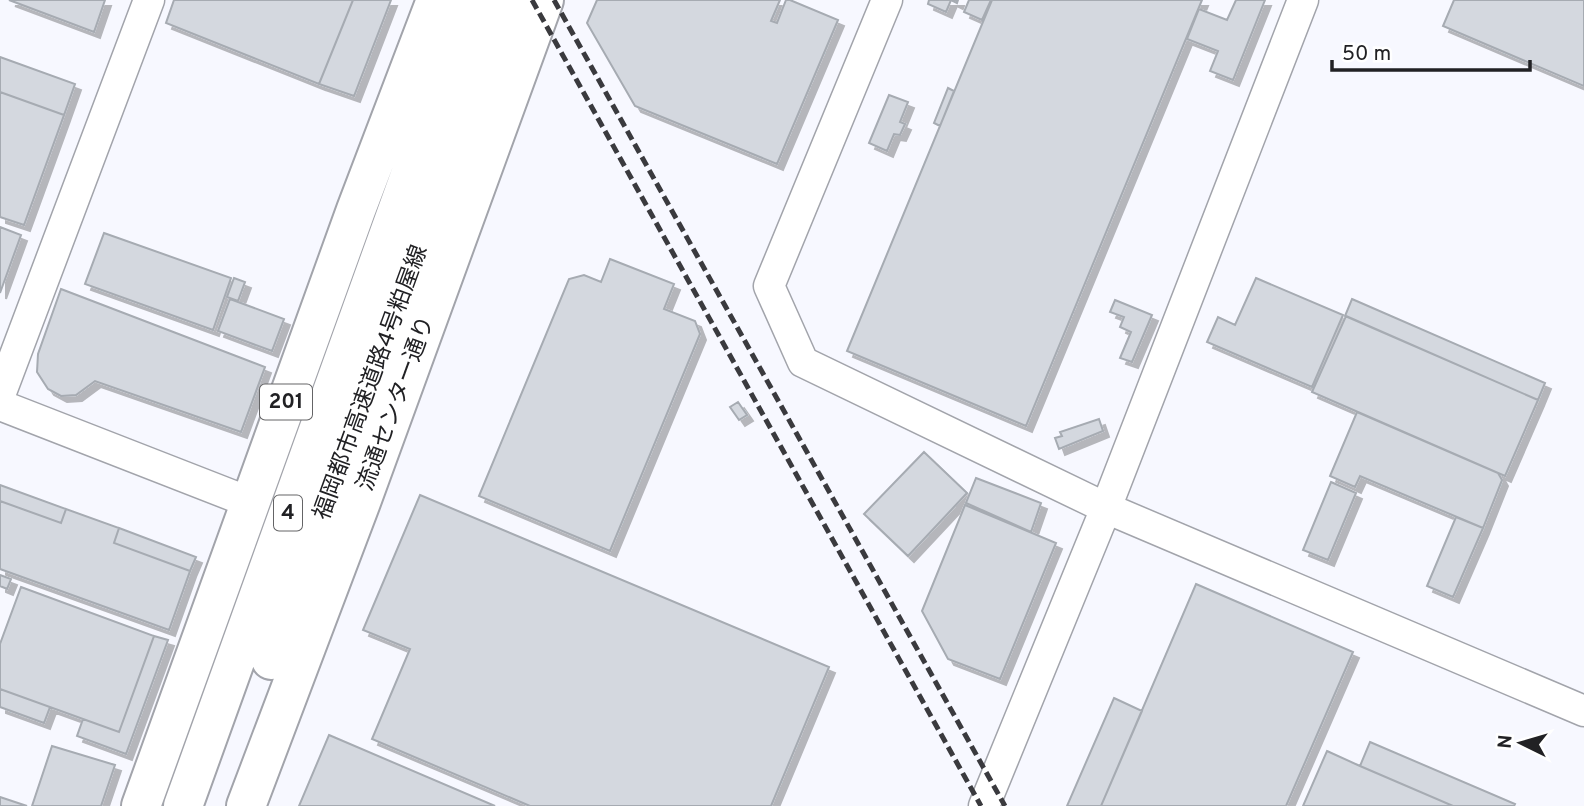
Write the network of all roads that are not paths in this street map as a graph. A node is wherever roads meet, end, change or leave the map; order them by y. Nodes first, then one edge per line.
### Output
1 (149, 0) edge
2 (436, 0) edge
3 (473, 0) edge
4 (509, 0) edge
5 (544, 0) edge
6 (887, 0) edge
7 (1303, 0) edge
8 (410, 226) junction
9 (0, 395) edge
10 (0, 405) edge
11 (249, 502) junction
12 (1106, 508) junction
13 (1584, 711) edge
14 (141, 806) edge
15 (183, 806) edge
16 (219, 806) edge
17 (246, 806) edge
18 (984, 806) edge

1 - 9 street
2 - 11 highway, 201
3 - 8 highway, 福岡都市高速道路4号粕屋線 / 4
4 - 8 highway, 福岡都市高速道路4号粕屋線 / 4
5 - 17 highway, 流通センター通り
6 - 12 street
7 - 12 street
8 - 15 highway, 福岡都市高速道路4号粕屋線 / 4
8 - 16 highway, 福岡都市高速道路4号粕屋線 / 4
10 - 11 street
11 - 14 highway, 201
12 - 13 street
12 - 18 street

